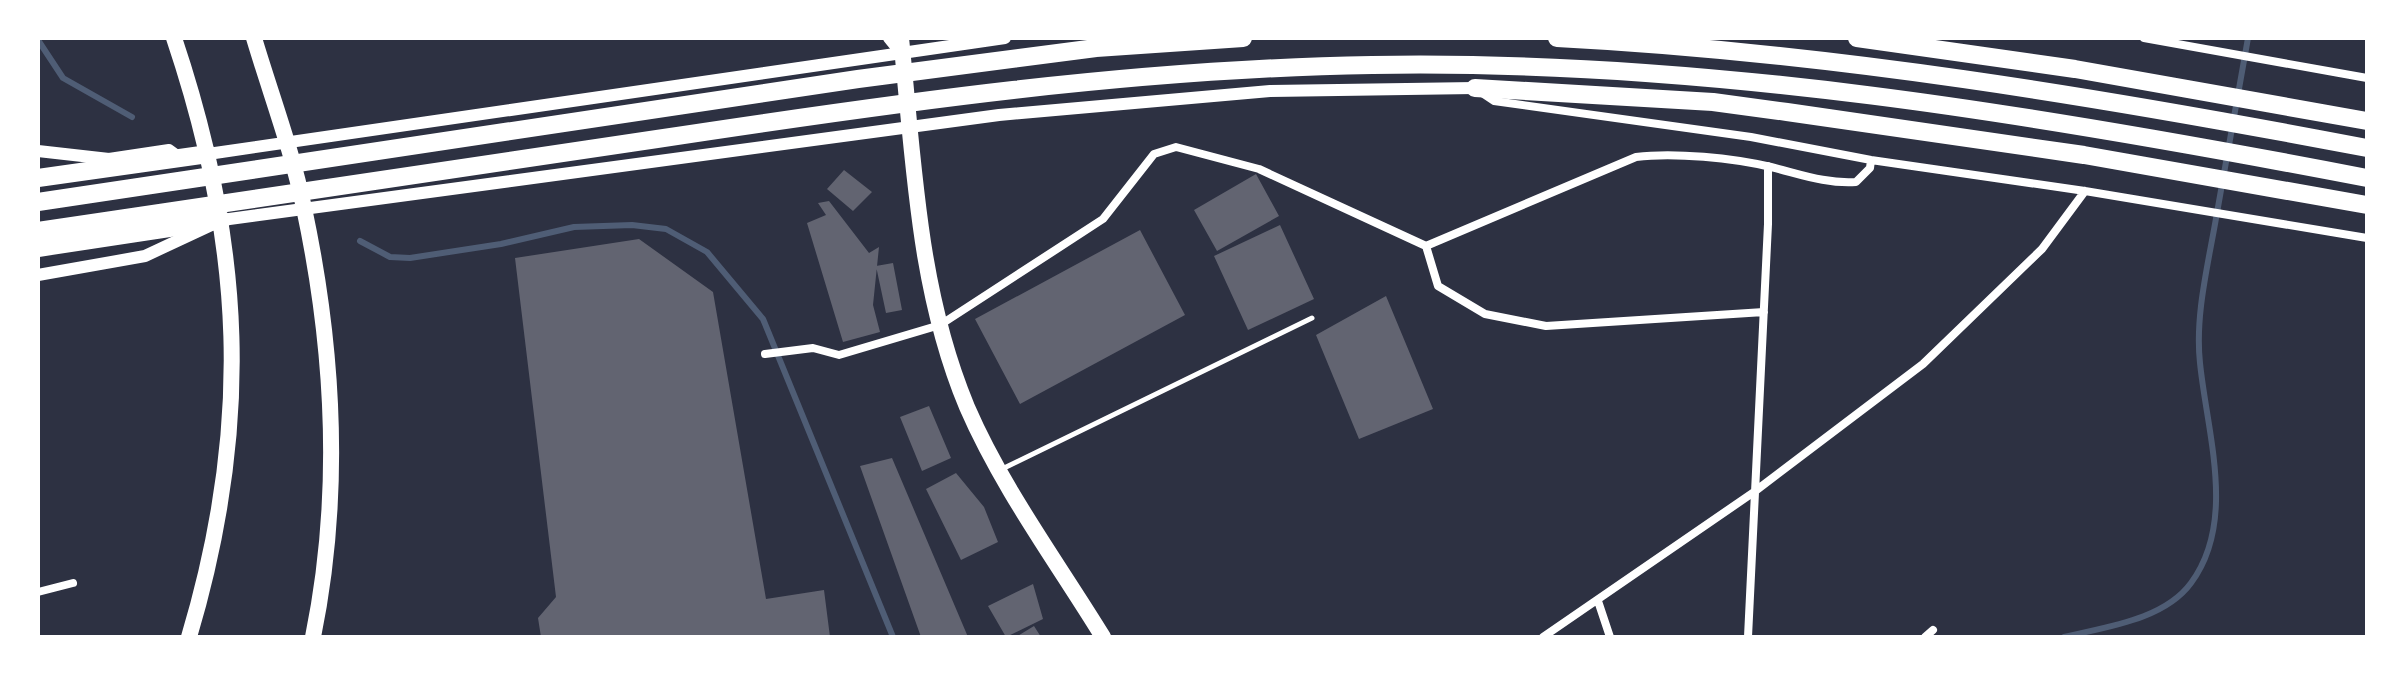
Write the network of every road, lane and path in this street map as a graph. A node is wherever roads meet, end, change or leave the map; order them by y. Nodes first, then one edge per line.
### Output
1 (174, 38) edge
2 (254, 38) edge
3 (889, 38) edge
4 (1005, 38) edge
5 (1243, 38) edge
6 (1557, 38) edge
7 (1857, 38) edge
8 (2144, 38) edge
9 (902, 46) edge
10 (2367, 78) edge
11 (1475, 88) junction
12 (2367, 121) edge
13 (910, 125) junction
14 (286, 141) junction
15 (2367, 148) edge
16 (38, 151) edge
17 (208, 154) junction
18 (180, 158) junction
19 (1871, 160) junction
20 (1768, 166) junction
21 (38, 178) edge
22 (2367, 178) edge
23 (2085, 191) junction
24 (38, 202) edge
25 (2367, 205) edge
26 (304, 207) junction
27 (222, 220) junction
28 (38, 231) edge
29 (2367, 238) edge
30 (1426, 246) junction
31 (38, 248) edge
32 (38, 275) edge
33 (1764, 312) junction
34 (1312, 318) dead end
35 (940, 325) junction
36 (768, 353) dead end
37 (1000, 470) junction
38 (1754, 492) junction
39 (73, 583) dead end
40 (38, 592) edge
41 (1598, 601) junction
42 (1933, 630) dead end
43 (189, 637) edge
44 (313, 637) edge
45 (1103, 637) edge
46 (1543, 637) edge
47 (1610, 637) edge
48 (1748, 637) edge
49 (1925, 637) edge

1 - 17 highway
2 - 14 highway
3 - 9 street
4 - 9 street
5 - 24 highway
6 - 15 highway
7 - 12 highway
8 - 10 street
9 - 13 highway
9 - 14 street
11 - 13 street
11 - 19 street
11 - 25 highway
13 - 26 street
13 - 35 highway
14 - 17 street
14 - 26 highway
16 - 18 street
17 - 18 highway
17 - 27 highway
18 - 21 highway
19 - 20 street
19 - 23 street
20 - 30 street
20 - 33 street
22 - 28 highway
23 - 29 street
23 - 38 street
26 - 27 street
26 - 44 highway
27 - 31 highway
27 - 32 street
27 - 43 highway
30 - 33 street
30 - 35 street
33 - 38 street
34 - 37 lane
35 - 36 street
35 - 37 highway
37 - 45 highway
38 - 41 street
38 - 48 street
39 - 40 street
41 - 46 street
41 - 47 street
42 - 49 street

